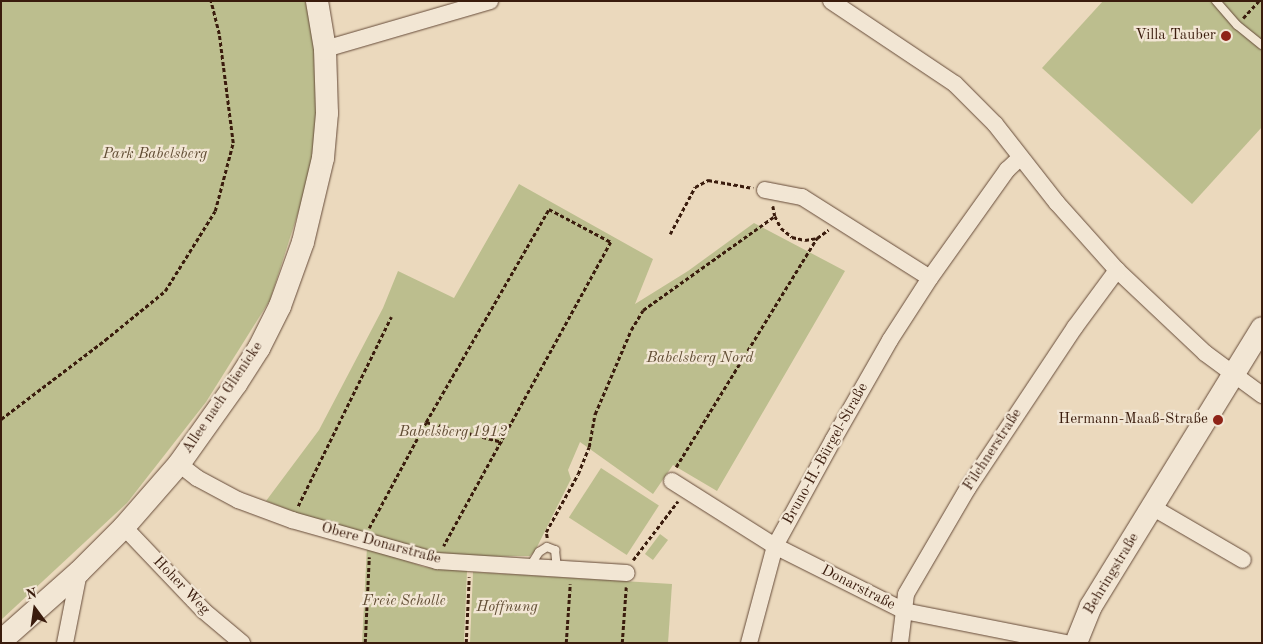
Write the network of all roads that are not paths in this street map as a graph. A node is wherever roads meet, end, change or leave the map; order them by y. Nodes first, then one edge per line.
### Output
1 (316, 1) edge
2 (490, 1) edge
3 (1216, 1) edge
4 (839, 3) edge
5 (1262, 45) edge
6 (325, 49) junction
7 (1020, 158) junction
8 (771, 191) road end
9 (1117, 270) junction
10 (930, 278) junction
11 (1262, 328) edge
12 (1234, 374) junction
13 (1262, 395) edge
14 (179, 464) junction
15 (674, 474) road end
16 (1152, 508) junction
17 (124, 527) junction
18 (775, 546) junction
19 (1243, 560) dead end
20 (529, 568) junction
21 (564, 570) junction
22 (78, 572) junction
23 (627, 572) road end
24 (904, 611) junction
25 (1, 641) edge
26 (65, 643) edge
27 (242, 643) edge
28 (749, 643) edge
29 (900, 643) edge
30 (1065, 643) edge
31 (1076, 643) edge

1 - 6 street, Allee nach Glienicke
2 - 6 street
3 - 5 lane
4 - 7 street
6 - 14 street, Allee nach Glienicke
7 - 9 street
7 - 10 street, Bruno-H.-Bürgel-Straße
8 - 10 street
9 - 12 street
9 - 24 street, Filchnerstraße
10 - 18 street, Bruno-H.-Bürgel-Straße
11 - 12 street, Behringstraße
12 - 13 street
12 - 16 street, Behringstraße
14 - 17 street, Allee nach Glienicke
14 - 20 street, Obere Donarstraße
15 - 18 street, Donarstraße
16 - 19 street
16 - 31 street, Behringstraße
17 - 22 street, Allee nach Glienicke
17 - 27 street, Hoher Weg
18 - 24 street, Donarstraße
18 - 28 street, Bruno-H.-Bürgel-Straße
20 - 21 street, Obere Donarstraße
20 - 21 lane
21 - 23 street, Obere Donarstraße
22 - 25 street, Allee nach Glienicke
22 - 26 street
24 - 29 street, Filchnerstraße
24 - 30 street, Donarstraße

